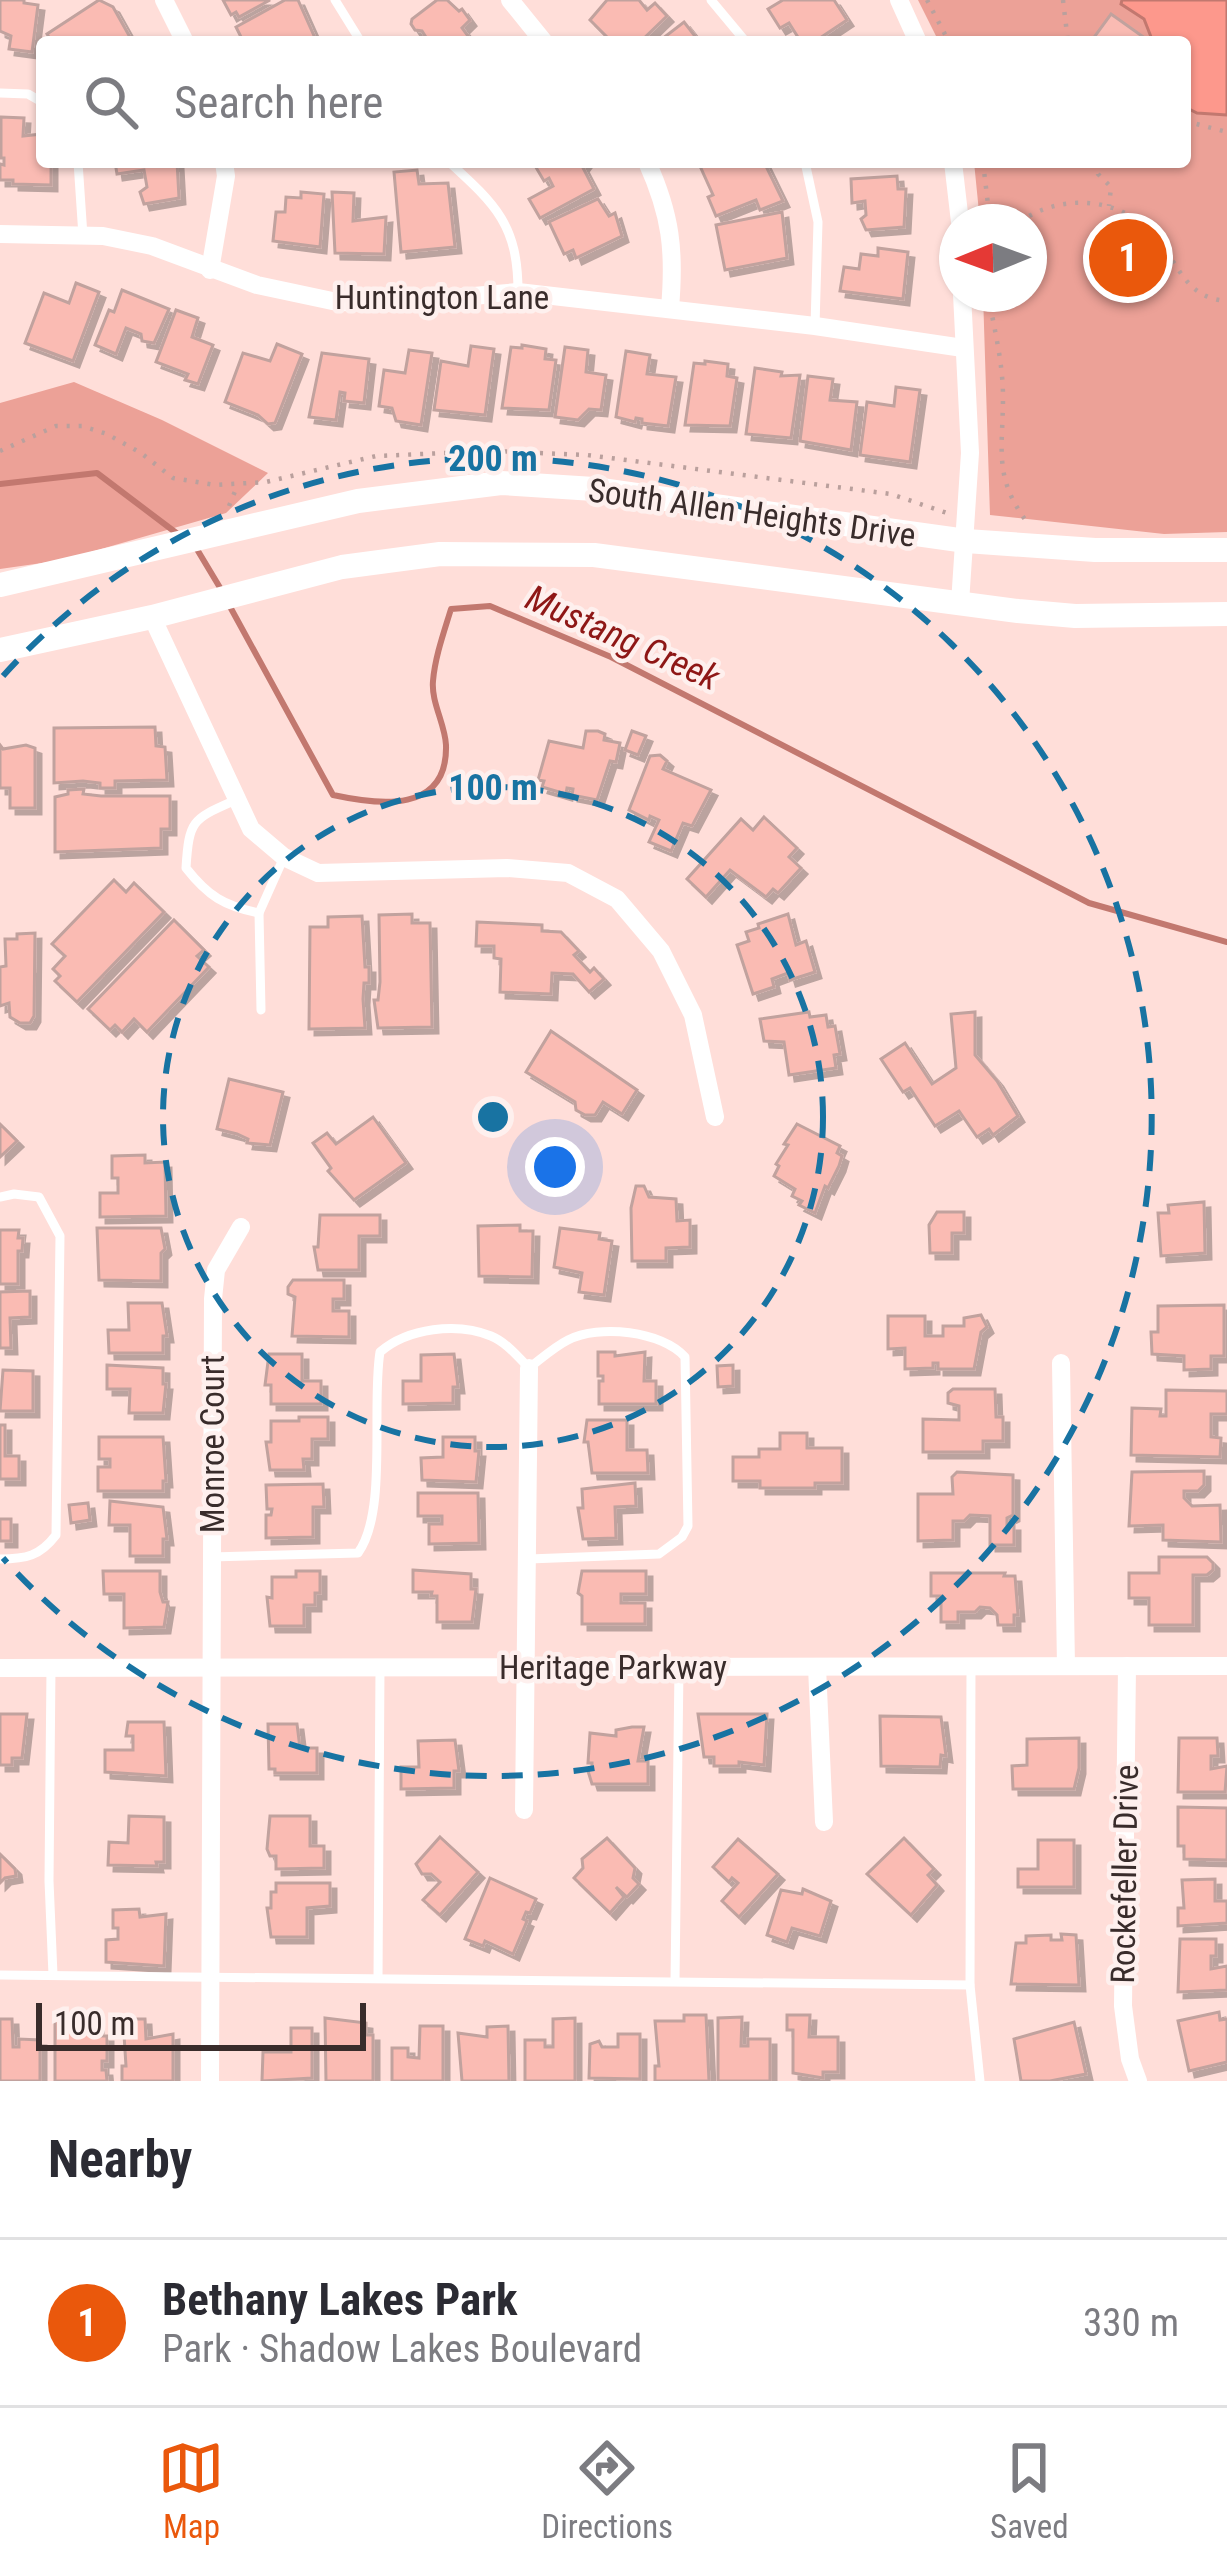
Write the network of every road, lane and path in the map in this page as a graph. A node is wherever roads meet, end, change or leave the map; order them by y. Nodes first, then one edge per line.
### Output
1 (164, 0) edge
2 (335, 0) edge
3 (510, 0) edge
4 (711, 0) edge
5 (899, 0) edge
6 (927, 0) edge
7 (1063, 0) edge
8 (182, 36) edge
9 (357, 36) edge
10 (539, 36) edge
11 (741, 36) edge
12 (915, 36) edge
13 (946, 36) edge
14 (1067, 36) edge
15 (0, 93) edge
16 (36, 99) edge
17 (1191, 123) edge
18 (1227, 132) edge
19 (78, 168) edge
20 (225, 168) edge
21 (456, 168) edge
22 (650, 168) edge
23 (806, 168) edge
24 (954, 168) edge
25 (984, 168) edge
26 (1097, 168) edge
27 (958, 204) edge
28 (987, 204) edge
29 (1109, 206) junction
30 (1047, 209) edge
31 (0, 234) edge
32 (83, 236) junction
33 (210, 270) junction
34 (518, 292) junction
35 (1227, 301) edge
36 (670, 308) junction
37 (962, 312) edge
38 (991, 312) edge
39 (815, 326) junction
40 (963, 348) junction
41 (238, 484) dead end
42 (230, 519) junction
43 (1031, 526) dead end
44 (966, 541) junction
45 (1227, 550) edge
46 (0, 585) edge
47 (960, 604) junction
48 (164, 614) junction
49 (1227, 614) edge
50 (0, 650) edge
51 (237, 799) junction
52 (284, 857) junction
53 (259, 913) junction
54 (261, 1010) dead end
55 (715, 1117) dead end
56 (0, 1197) edge
57 (241, 1227) dead end
58 (1060, 1364) dead end
59 (529, 1368) junction
60 (211, 1557) junction
61 (0, 1559) edge
62 (528, 1559) junction
63 (971, 1666) junction
64 (1066, 1666) junction
65 (1127, 1666) junction
66 (1227, 1666) edge
67 (524, 1667) junction
68 (679, 1667) junction
69 (817, 1667) junction
70 (0, 1668) edge
71 (51, 1668) junction
72 (211, 1668) junction
73 (380, 1668) junction
74 (524, 1810) dead end
75 (824, 1822) dead end
76 (0, 1975) edge
77 (53, 1975) junction
78 (210, 1975) junction
79 (378, 1978) junction
80 (675, 1981) junction
81 (970, 1984) junction
82 (209, 2081) edge
83 (980, 2081) edge
84 (1138, 2081) edge

1 - 8 street
2 - 9 lane
3 - 10 street
4 - 11 lane
5 - 12 street
6 - 13 path
7 - 14 path
15 - 16 lane
17 - 18 path
19 - 32 lane
20 - 33 street
21 - 34 lane
22 - 36 street
23 - 39 lane
24 - 27 street
25 - 28 path
26 - 29 path
29 - 30 path
29 - 35 path
31 - 32 street, Huntington Lane
32 - 33 street, Huntington Lane
33 - 34 street, Huntington Lane
34 - 36 street, Huntington Lane
36 - 39 street, Huntington Lane
37 - 40 street
38 - 43 path
39 - 40 street, Huntington Lane
40 - 44 street
41 - 42 path
42 - 44 main road, South Allen Heights Drive
42 - 46 main road, South Allen Heights Drive
44 - 45 main road, South Allen Heights Drive
44 - 47 street
47 - 48 main road, South Allen Heights Drive
47 - 49 main road, South Allen Heights Drive
48 - 50 main road, South Allen Heights Drive
48 - 51 street
51 - 52 street
51 - 53 lane
52 - 53 lane
52 - 55 street
53 - 54 lane
56 - 61 lane
57 - 60 street, Monroe Court
58 - 64 street
59 - 60 lane
59 - 62 street
59 - 62 lane
60 - 72 street, Monroe Court
62 - 67 street
63 - 64 street, Heritage Parkway
63 - 69 street, Heritage Parkway
63 - 81 lane
64 - 65 street, Heritage Parkway
65 - 66 street, Heritage Parkway
65 - 84 street, Rockefeller Drive
67 - 68 street, Heritage Parkway
67 - 73 street, Heritage Parkway
67 - 74 street
68 - 69 street, Heritage Parkway
68 - 80 lane
69 - 75 street
70 - 71 street, Heritage Parkway
71 - 72 street, Heritage Parkway
71 - 77 lane
72 - 73 street, Heritage Parkway
72 - 78 street, Monroe Court
73 - 79 lane
76 - 77 lane
77 - 78 lane
78 - 79 lane
78 - 82 street, Monroe Court
79 - 80 lane
80 - 81 lane
81 - 83 lane

